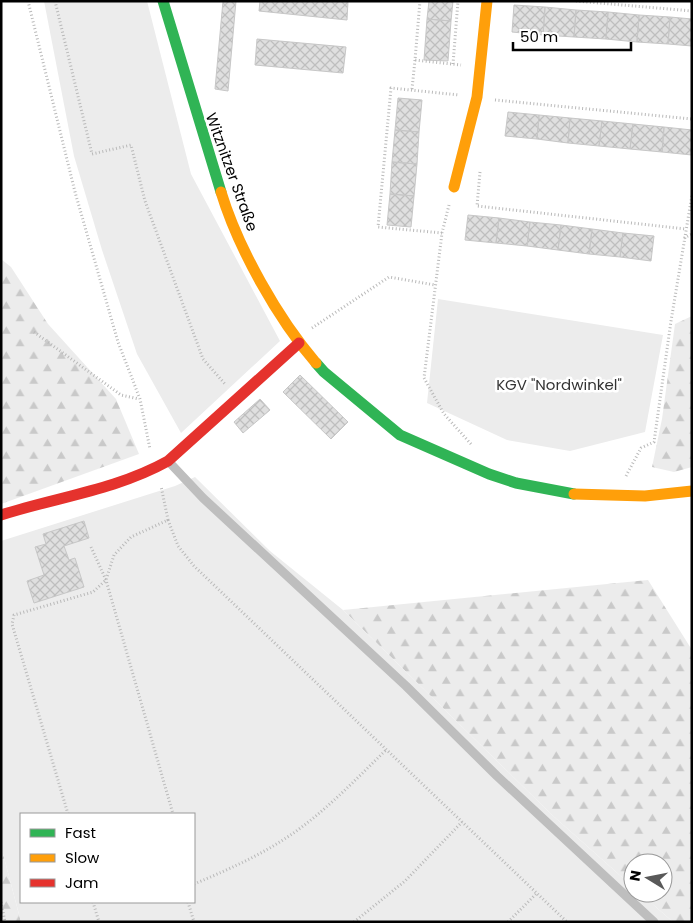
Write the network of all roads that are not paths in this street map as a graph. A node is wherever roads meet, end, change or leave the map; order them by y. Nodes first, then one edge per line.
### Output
1 (163, 1) edge
2 (487, 1) edge
3 (454, 187) road end
4 (298, 341) junction
5 (168, 461) junction
6 (692, 491) edge
7 (1, 514) edge
8 (654, 922) edge

1 - 4 street, Witznitzer Straße
2 - 3 street
4 - 5 street
4 - 6 street, Witznitzer Straße
5 - 7 street
5 - 8 lane

